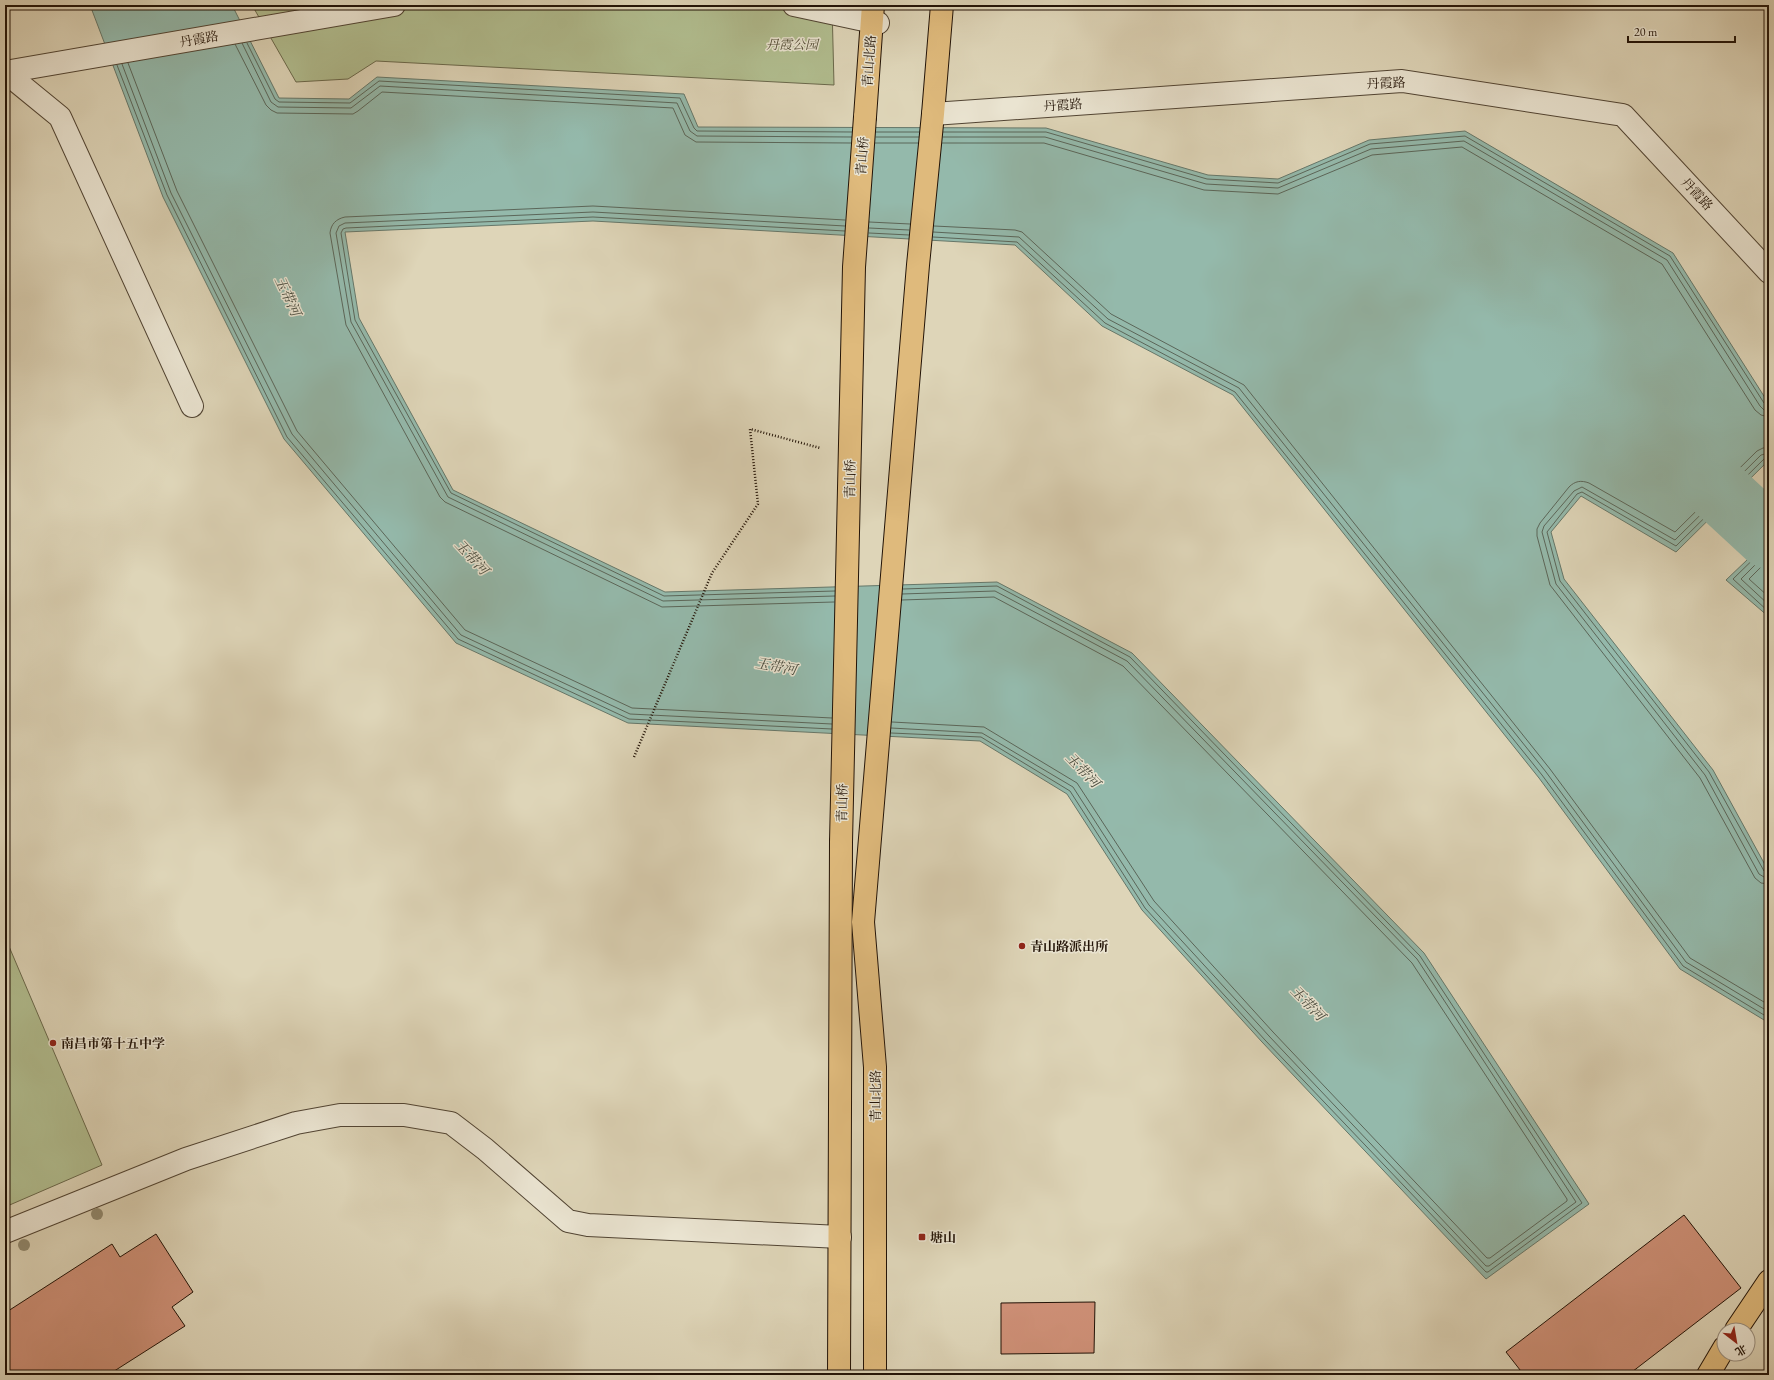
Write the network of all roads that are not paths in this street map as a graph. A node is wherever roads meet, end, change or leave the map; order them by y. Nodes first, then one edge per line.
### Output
1 (394, 5) edge
2 (794, 5) edge
3 (942, 5) edge
4 (874, 16) edge
5 (5, 72) edge
6 (933, 114) junction
7 (865, 117) joint
8 (1769, 272) edge
9 (192, 406) dead end
10 (5, 1232) edge
11 (840, 1237) junction
12 (1769, 1281) edge
13 (1741, 1322) edge
14 (1716, 1362) edge
15 (839, 1375) edge
16 (875, 1375) edge
17 (1708, 1375) edge

1 - 5 street, 丹霞路
2 - 4 street
3 - 6 main road
4 - 7 main road, 青山北路
5 - 9 street
6 - 8 street, 丹霞路
6 - 16 main road, 青山北路
7 - 11 main road, 青山桥, bridge
10 - 11 street
11 - 15 main road
12 - 13 main road
14 - 17 main road

